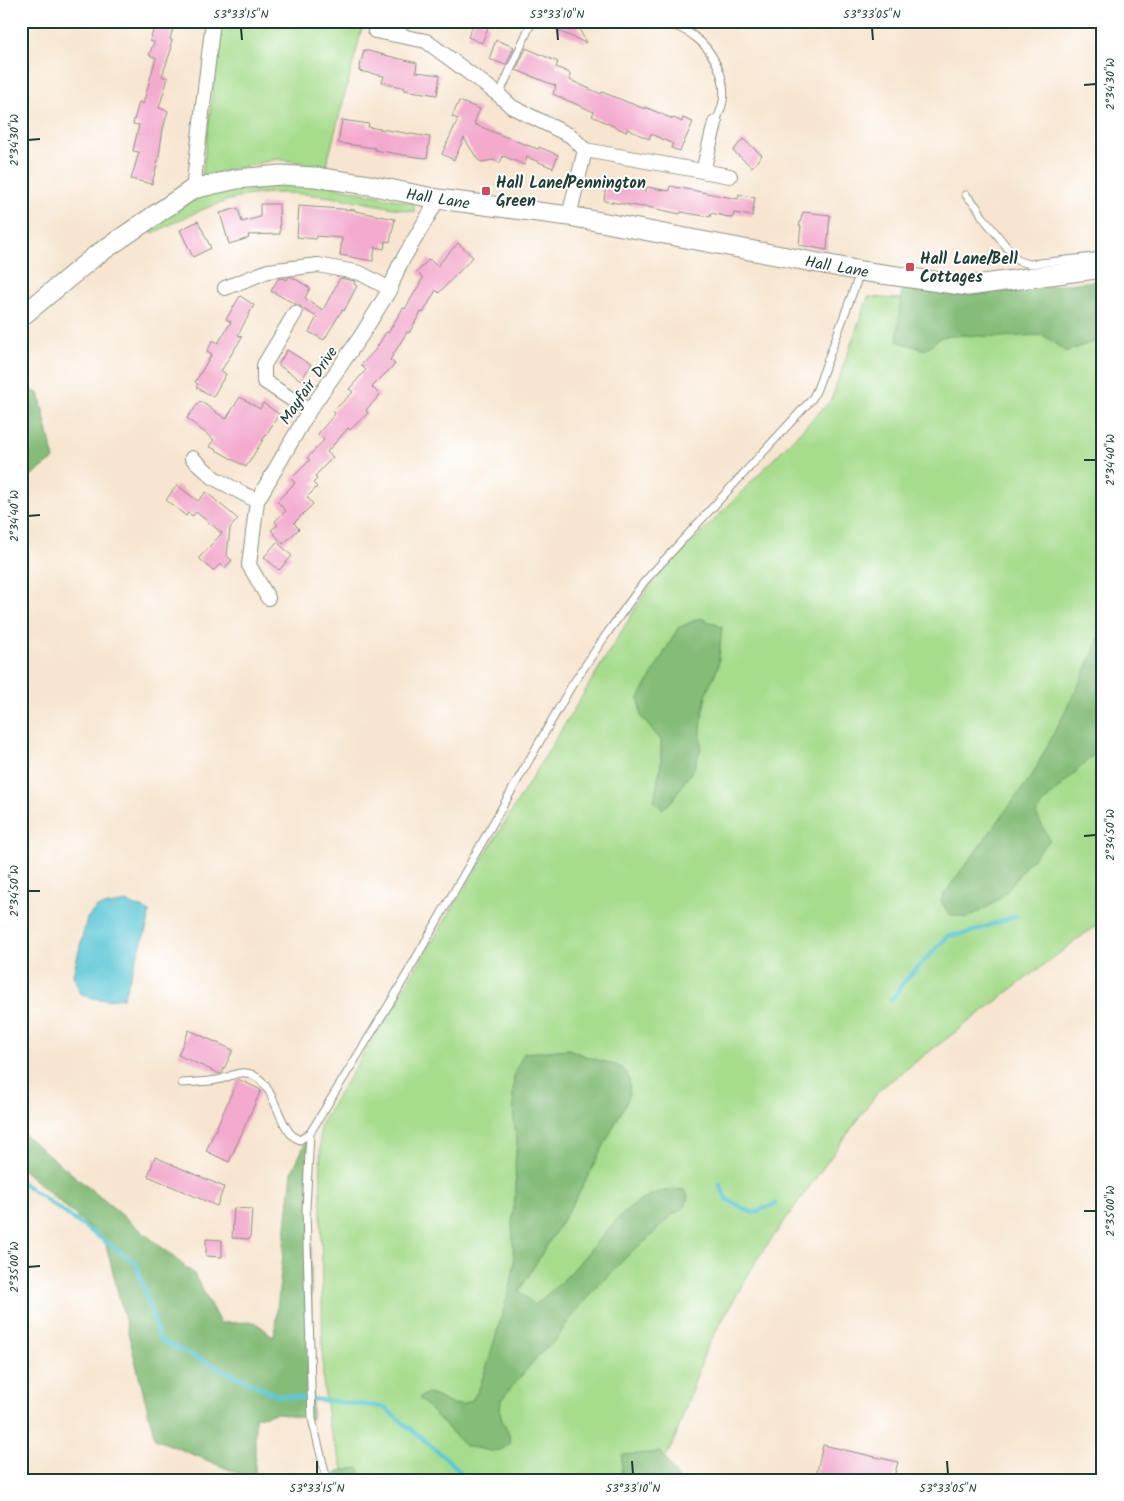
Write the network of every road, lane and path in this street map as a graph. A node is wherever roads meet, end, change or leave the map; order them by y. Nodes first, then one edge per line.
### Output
1 (214, 21) edge
2 (402, 21) edge
3 (532, 21) edge
4 (664, 21) edge
5 (375, 31) dead end
6 (397, 36) junction
7 (499, 95) junction
8 (715, 123) joint
9 (586, 150) junction
10 (703, 171) junction
11 (730, 176) dead end
12 (193, 189) junction
13 (966, 195) dead end
14 (438, 199) junction
15 (569, 216) junction
16 (1103, 256) edge
17 (1103, 268) edge
18 (861, 271) junction
19 (225, 288) dead end
20 (390, 288) junction
21 (294, 313) dead end
22 (21, 317) edge
23 (309, 411) junction
24 (192, 458) dead end
25 (257, 501) junction
26 (268, 598) dead end
27 (182, 1083) dead end
28 (310, 1134) junction
29 (327, 1480) edge

1 - 12 street
2 - 6 street
3 - 7 lane
4 - 8 lane
5 - 6 street
6 - 7 street
7 - 9 street
8 - 10 street
9 - 10 street
9 - 15 street
10 - 11 street
12 - 14 street, Hall Lane
12 - 22 street, Hall Lane
13 - 16 lane
14 - 15 street, Hall Lane
14 - 20 street, Mayfair Drive
15 - 18 street, Hall Lane
17 - 18 street, Hall Lane
18 - 28 lane
19 - 20 street
20 - 23 street, Mayfair Drive
21 - 23 street
23 - 25 street, Mayfair Drive
24 - 25 street
25 - 26 street, Mayfair Drive
27 - 28 lane
28 - 29 lane

